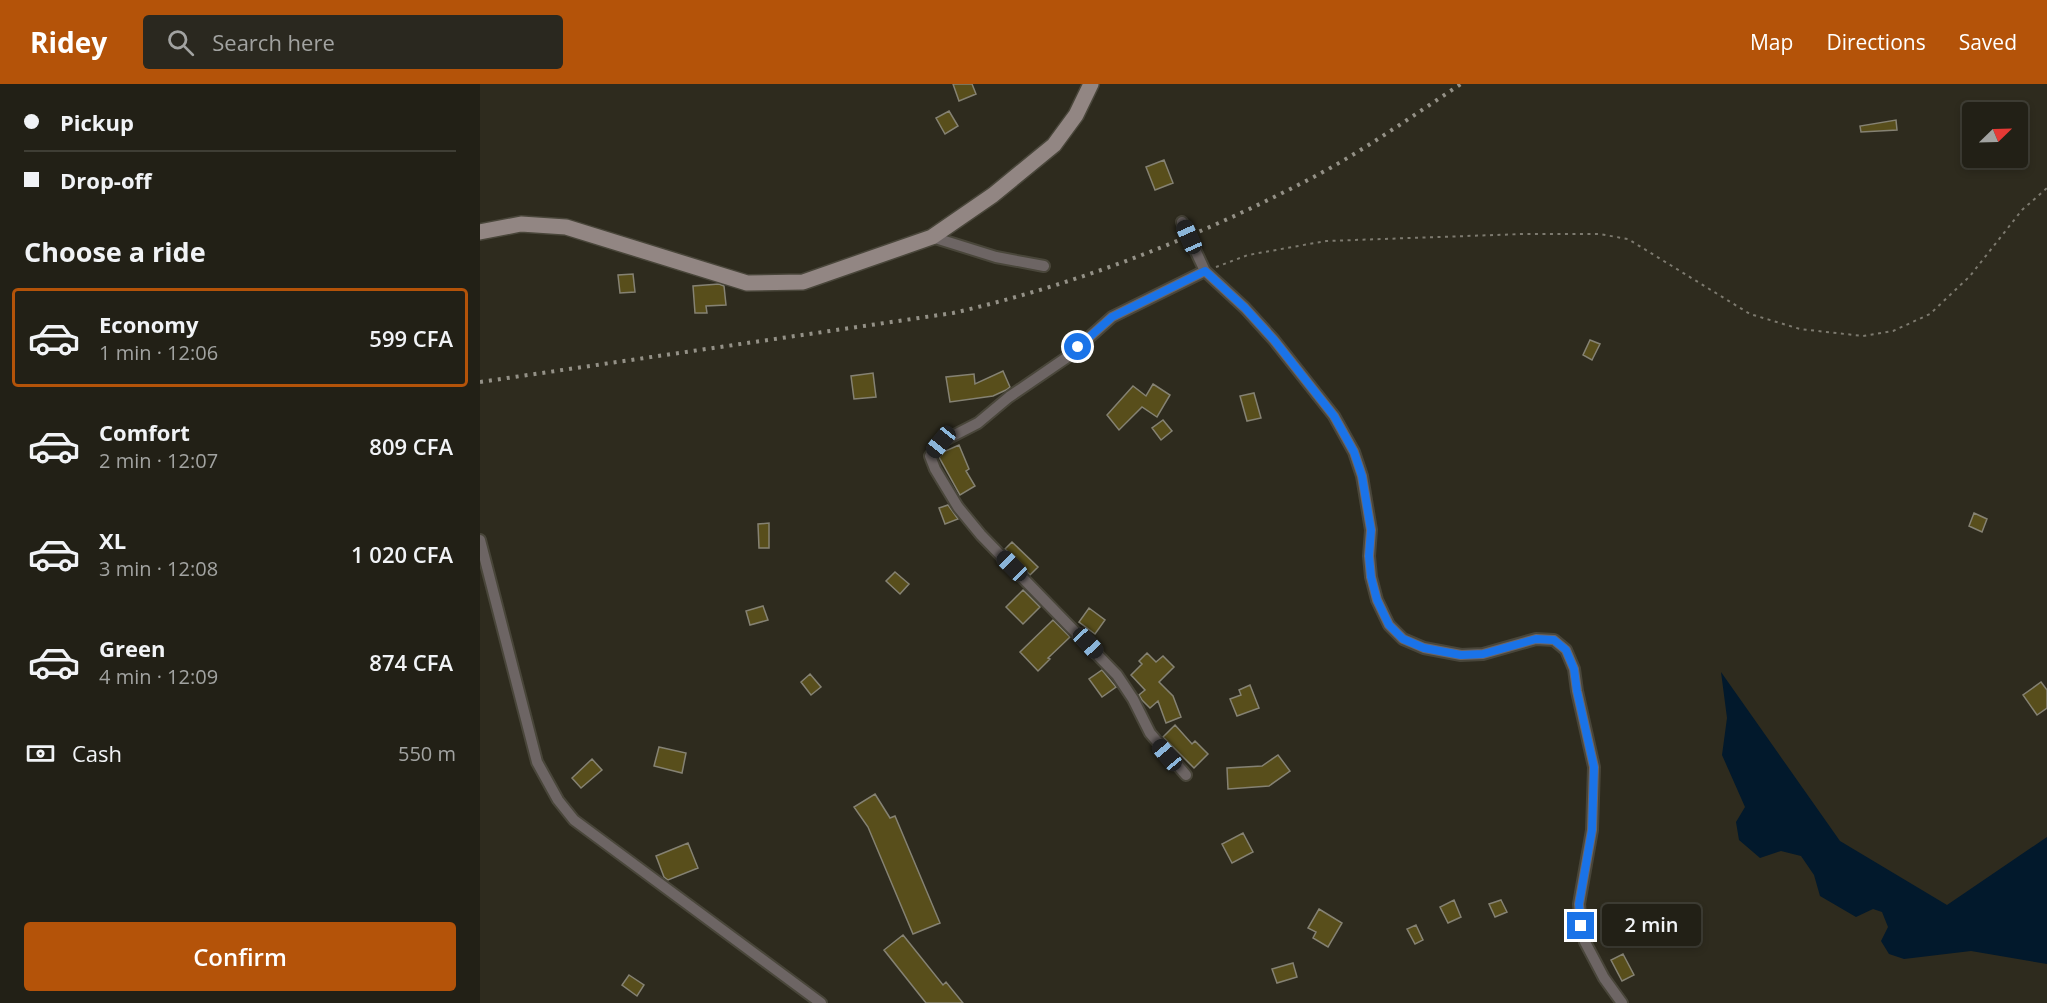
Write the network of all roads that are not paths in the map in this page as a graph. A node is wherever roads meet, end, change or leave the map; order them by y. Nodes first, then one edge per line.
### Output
1 (1091, 84) edge
2 (1182, 222) dead end
3 (480, 232) edge
4 (932, 237) junction
5 (1044, 266) dead end
6 (1205, 271) junction
7 (480, 540) edge
8 (1186, 775) dead end
9 (821, 1003) edge
10 (1622, 1003) edge

1 - 4 street
2 - 6 street
3 - 4 street
4 - 5 street
6 - 8 street
6 - 10 street
7 - 9 street

